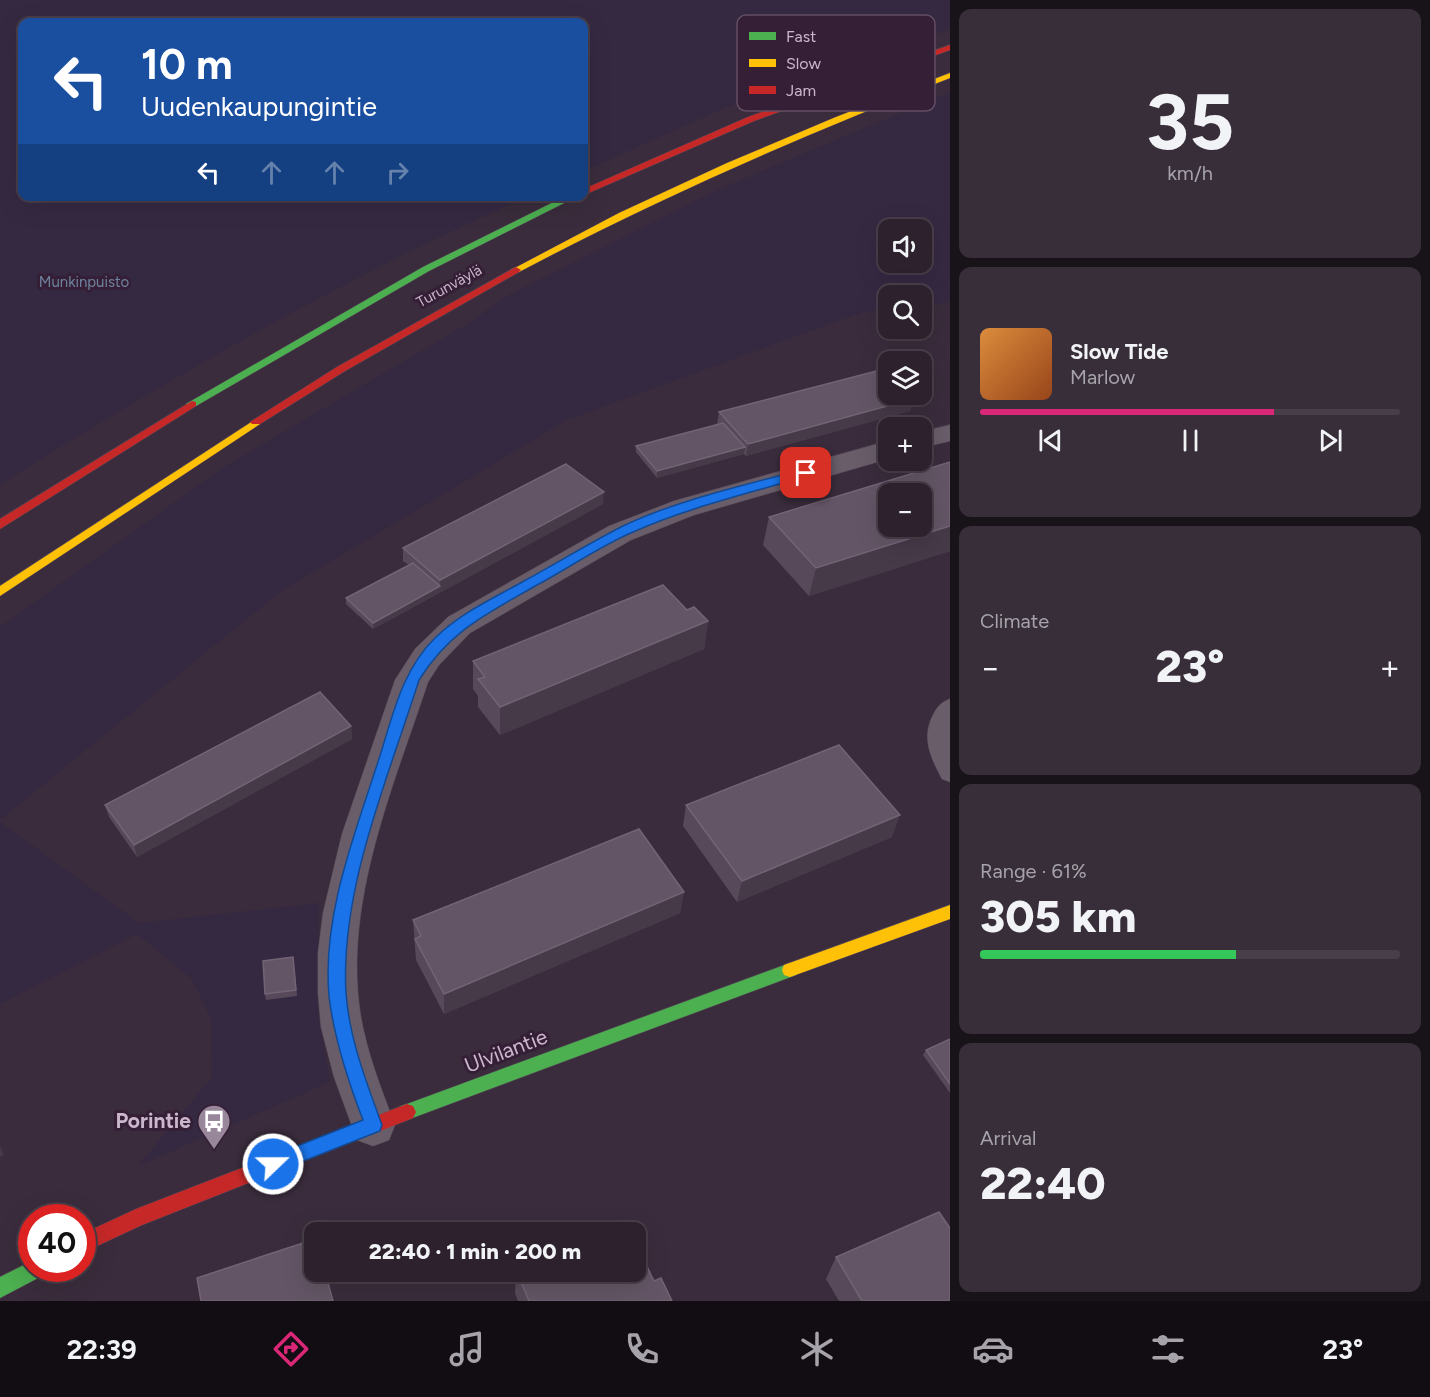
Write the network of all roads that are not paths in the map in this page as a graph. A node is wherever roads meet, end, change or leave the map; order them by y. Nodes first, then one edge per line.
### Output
1 (950, 46) edge
2 (935, 52) edge
3 (950, 75) edge
4 (935, 81) edge
5 (773, 111) edge
6 (856, 111) edge
7 (588, 190) edge
8 (564, 201) edge
9 (950, 432) edge
10 (932, 437) edge
11 (878, 453) edge
12 (0, 525) edge
13 (0, 592) edge
14 (950, 707) edge
15 (950, 773) edge
16 (950, 912) edge
17 (373, 1125) junction
18 (96, 1237) edge
19 (18, 1278) edge
20 (0, 1288) edge

1 - 2 main road
3 - 4 main road, Turunväylä
5 - 7 main road
6 - 13 main road, Turunväylä
8 - 12 main road, Turunväylä
9 - 10 street
11 - 17 street
14 - 15 lane
16 - 17 main road, Ulvilantie
17 - 18 main road, Ulvilantie
19 - 20 main road

